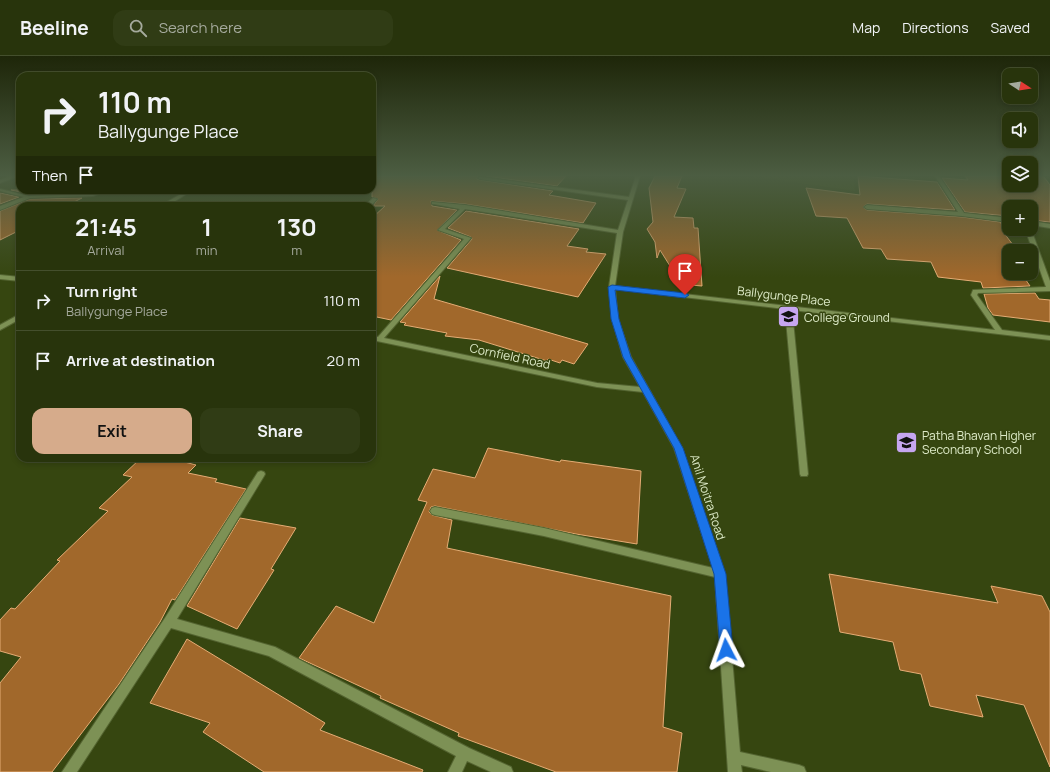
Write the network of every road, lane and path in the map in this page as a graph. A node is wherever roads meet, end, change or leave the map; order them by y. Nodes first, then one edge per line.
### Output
1 (462, 209) edge
2 (480, 209) edge
3 (626, 209) edge
4 (900, 209) edge
5 (959, 209) edge
6 (962, 214) junction
7 (1002, 219) edge
8 (1038, 224) edge
9 (1050, 226) edge
10 (620, 232) junction
11 (1031, 236) edge
12 (0, 277) edge
13 (16, 279) edge
14 (612, 287) junction
15 (788, 307) junction
16 (16, 318) edge
17 (0, 328) edge
18 (1000, 332) junction
19 (1050, 338) edge
20 (376, 339) edge
21 (644, 390) junction
22 (261, 474) dead end
23 (804, 474) dead end
24 (435, 511) dead end
25 (720, 574) junction
26 (169, 622) junction
27 (464, 753) junction
28 (735, 757) junction
29 (69, 772) edge
30 (455, 772) edge
31 (506, 772) edge
32 (735, 772) edge
33 (799, 772) edge

1 - 20 street
2 - 10 street
3 - 10 street, Anil Moitra Road
4 - 6 street
5 - 6 street
6 - 7 street
8 - 9 street
10 - 14 street, Anil Moitra Road
11 - 18 street
12 - 13 street
14 - 15 street, Ballygunge Place
14 - 21 street, Anil Moitra Road
15 - 18 street, Ballygunge Place
15 - 23 street
16 - 17 street
18 - 19 street, Ballygunge Place
20 - 21 street, Cornfield Road
21 - 25 street, Anil Moitra Road
22 - 26 street
24 - 25 street
25 - 28 street, Anil Moitra Road
26 - 27 street
26 - 29 street
27 - 30 street
27 - 31 street
28 - 32 street, Anil Moitra Road
28 - 33 street

